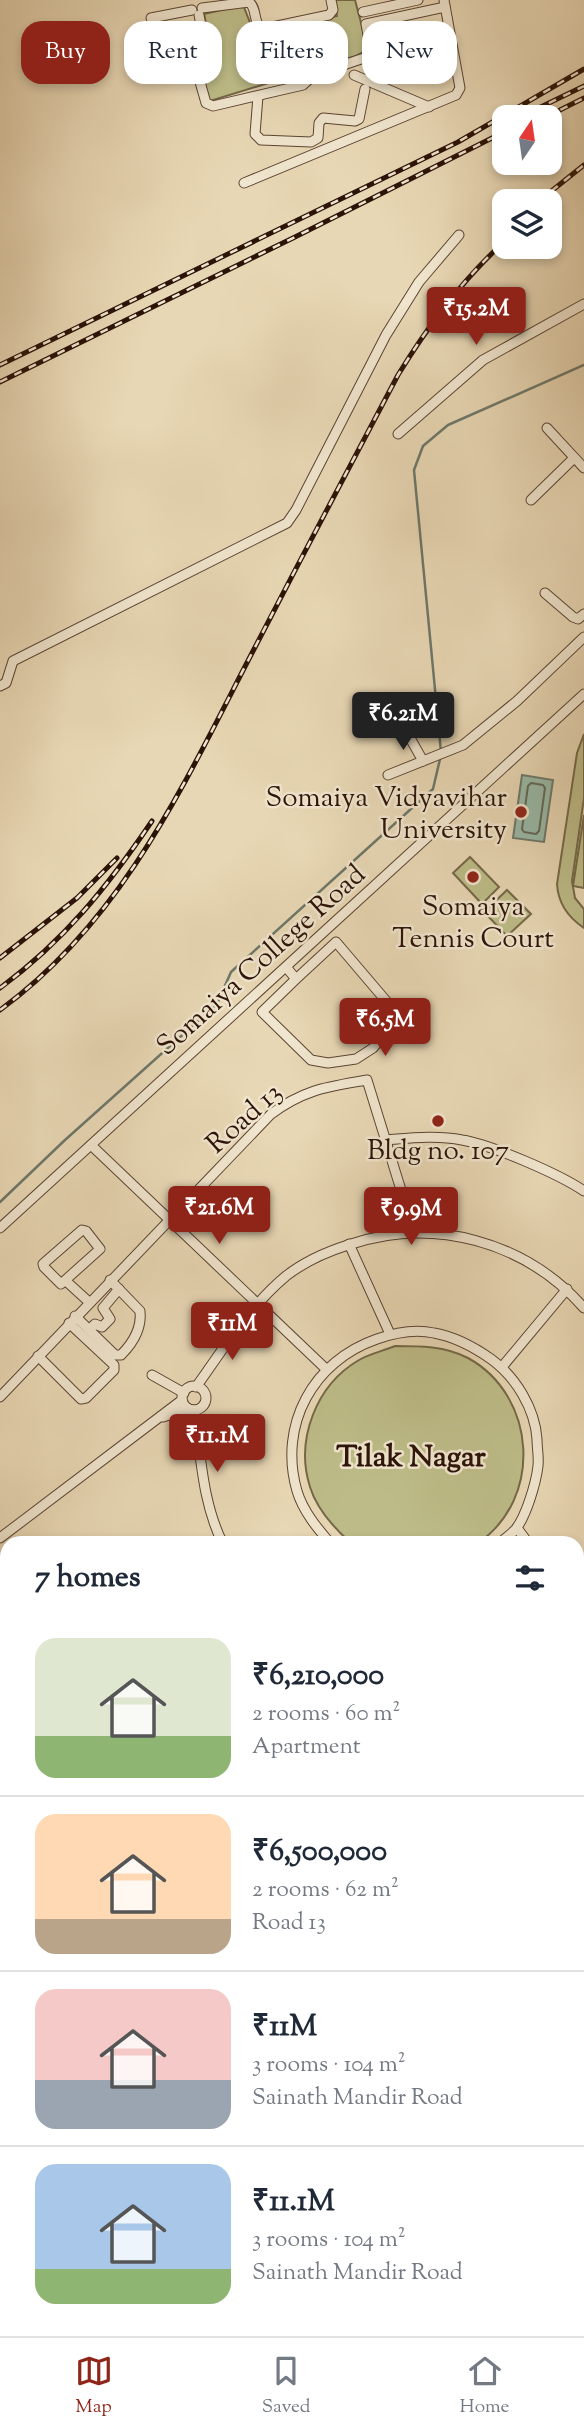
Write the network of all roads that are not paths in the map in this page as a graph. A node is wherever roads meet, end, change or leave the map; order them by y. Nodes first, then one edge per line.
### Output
1 (331, 0) edge
2 (361, 0) edge
3 (418, 0) edge
4 (444, 3) edge
5 (380, 4) edge
6 (197, 7) edge
7 (363, 12) junction
8 (151, 18) dead end
9 (365, 21) edge
10 (377, 21) edge
11 (362, 59) edge
12 (354, 75) dead end
13 (365, 89) dead end
14 (258, 96) junction
15 (429, 107) junction
16 (244, 183) dead end
17 (459, 234) dead end
18 (584, 304) edge
19 (547, 428) dead end
20 (398, 434) dead end
21 (574, 458) junction
22 (584, 468) edge
23 (531, 500) dead end
24 (545, 593) dead end
25 (584, 614) edge
26 (584, 637) edge
27 (0, 686) edge
28 (584, 694) edge
29 (396, 713) dead end
30 (426, 759) junction
31 (388, 775) dead end
32 (326, 930) junction
33 (336, 942) junction
34 (286, 967) junction
35 (296, 979) junction
36 (250, 998) junction
37 (262, 1012) junction
38 (385, 1139) junction
39 (91, 1145) junction
40 (584, 1191) edge
41 (169, 1220) junction
42 (0, 1228) edge
43 (414, 1232) junction
44 (349, 1244) junction
45 (110, 1280) junction
46 (66, 1281) junction
47 (119, 1289) junction
48 (567, 1289) junction
49 (89, 1302) junction
50 (257, 1303) junction
51 (584, 1308) edge
52 (72, 1319) junction
53 (89, 1330) junction
54 (390, 1334) junction
55 (38, 1356) junction
56 (502, 1367) junction
57 (326, 1369) junction
58 (152, 1375) dead end
59 (196, 1387) junction
60 (183, 1396) junction
61 (0, 1397) edge
62 (191, 1409) junction
63 (161, 1417) junction
64 (517, 1528) junction
65 (3, 1536) edge
66 (219, 1536) edge
67 (324, 1536) edge
68 (508, 1536) edge
69 (523, 1536) edge

1 - 6 street
2 - 7 street
3 - 5 street
4 - 10 street
4 - 15 street
5 - 7 street
6 - 8 street
6 - 14 street
7 - 9 street
11 - 14 street
12 - 15 street
13 - 14 street
15 - 16 street
17 - 27 street
18 - 20 street
19 - 21 street
21 - 22 street
21 - 23 street
24 - 25 street
26 - 30 street
28 - 32 street, Somaiya College Road
29 - 30 street
30 - 31 street
32 - 33 street
32 - 34 street, Somaiya College Road
33 - 35 street
33 - 37 street
34 - 35 street
34 - 36 street, Somaiya College Road
35 - 37 street
36 - 37 street
36 - 39 street, Somaiya College Road
38 - 40 street
38 - 41 street, Road 13
38 - 43 street, Road 13
39 - 41 street
39 - 42 street, Somaiya College Road
41 - 45 street, Road 13
41 - 50 street
43 - 44 street
43 - 48 street
44 - 50 street
44 - 54 street
45 - 47 street
45 - 49 street, Road 13
46 - 46 street
46 - 49 street
47 - 53 street
47 - 53 street
48 - 51 street
48 - 56 street
49 - 52 street, Road 13
50 - 57 street
50 - 59 street
52 - 53 street
52 - 55 street, Road 13
52 - 55 street
54 - 56 street
54 - 57 street
55 - 61 street, Road 13
56 - 64 street
57 - 67 street
58 - 60 street
59 - 60 street
59 - 62 street
60 - 62 street
60 - 63 street
62 - 63 street
62 - 66 street
63 - 65 street
64 - 68 street
64 - 69 street

